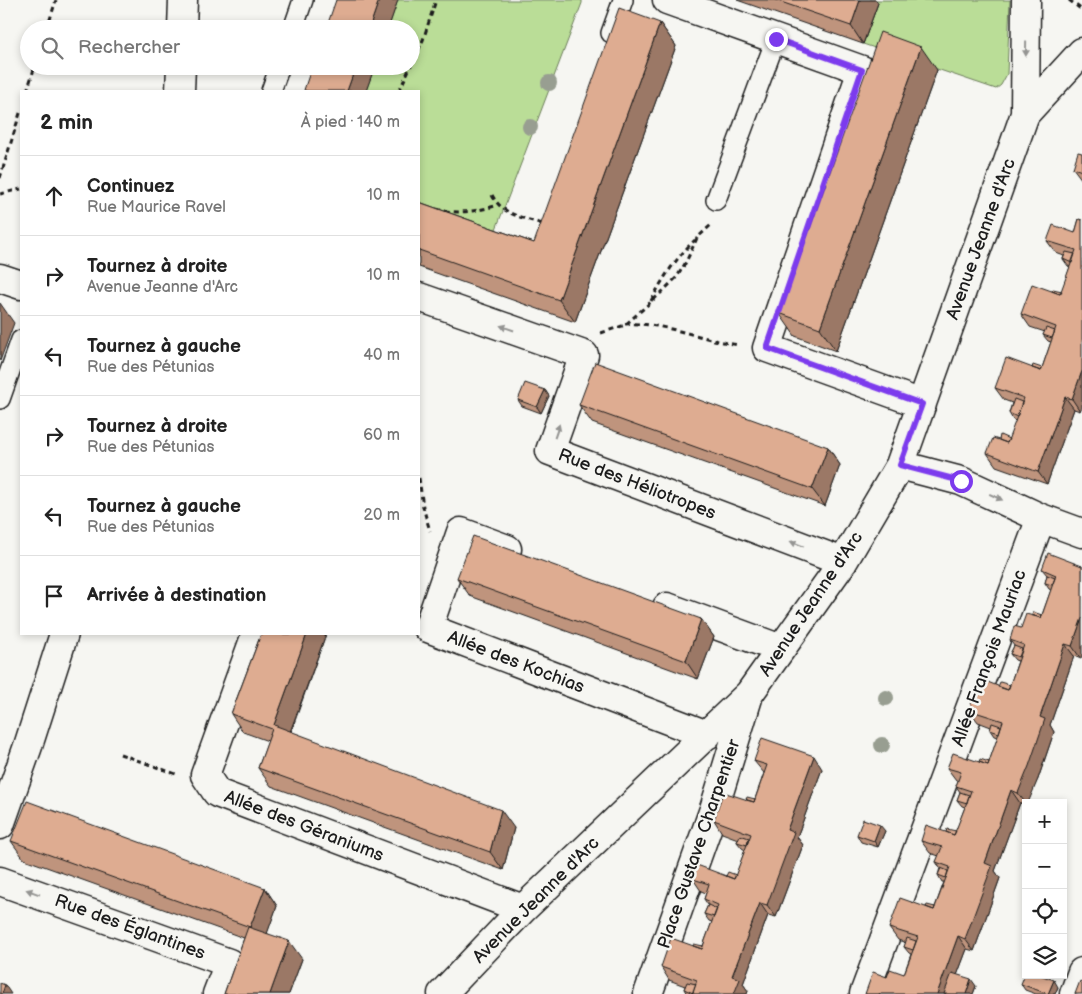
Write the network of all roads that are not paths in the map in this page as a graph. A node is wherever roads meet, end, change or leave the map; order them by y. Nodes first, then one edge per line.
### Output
1 (183, 0) edge
2 (303, 0) edge
3 (623, 0) edge
4 (667, 0) edge
5 (1026, 0) edge
6 (182, 20) edge
7 (296, 20) edge
8 (776, 39) junction
9 (606, 47) edge
10 (1082, 52) edge
11 (181, 75) edge
12 (277, 75) edge
13 (180, 90) edge
14 (271, 90) edge
15 (1025, 114) junction
16 (716, 200) road end
17 (0, 278) edge
18 (20, 285) edge
19 (420, 297) edge
20 (20, 343) edge
21 (0, 399) edge
22 (922, 404) junction
23 (900, 465) junction
24 (1041, 518) junction
25 (1082, 533) edge
26 (534, 559) edge
27 (843, 562) junction
28 (644, 599) edge
29 (64, 635) edge
30 (256, 635) edge
31 (781, 649) junction
32 (749, 694) junction
33 (707, 735) junction
34 (0, 825) edge
35 (0, 881) edge
36 (523, 909) junction
37 (1082, 972) edge
38 (217, 994) edge
39 (442, 994) edge
40 (648, 994) edge
41 (864, 994) edge
42 (1074, 994) edge

1 - 6 street
2 - 7 lane
3 - 9 lane
4 - 8 street
5 -> 15 street, Avenue Jeanne d'Arc
8 - 16 lane
8 - 22 street
10 - 15 street, Avenue Jeanne d'Arc
11 - 13 street
12 - 14 lane
15 - 22 street, Avenue Jeanne d'Arc
17 - 18 street
27 -> 19 street, Rue des Héliotropes
20 - 21 lane
22 - 23 street, Avenue Jeanne d'Arc
23 -> 24 street
23 - 27 street, Avenue Jeanne d'Arc
24 - 25 street
24 - 41 street, Allée François Mauriac
26 - 33 street, Allée des Kochias
27 - 31 street, Avenue Jeanne d'Arc
28 - 31 street
29 - 34 street
30 - 36 street, Allée des Géraniums
31 - 32 street, Avenue Jeanne d'Arc
32 - 33 street, Avenue Jeanne d'Arc
32 - 40 street, Place Gustave Charpentier
33 - 36 street, Avenue Jeanne d'Arc
38 -> 35 street, Rue des Églantines
36 - 39 street, Avenue Jeanne d'Arc
37 - 42 street

